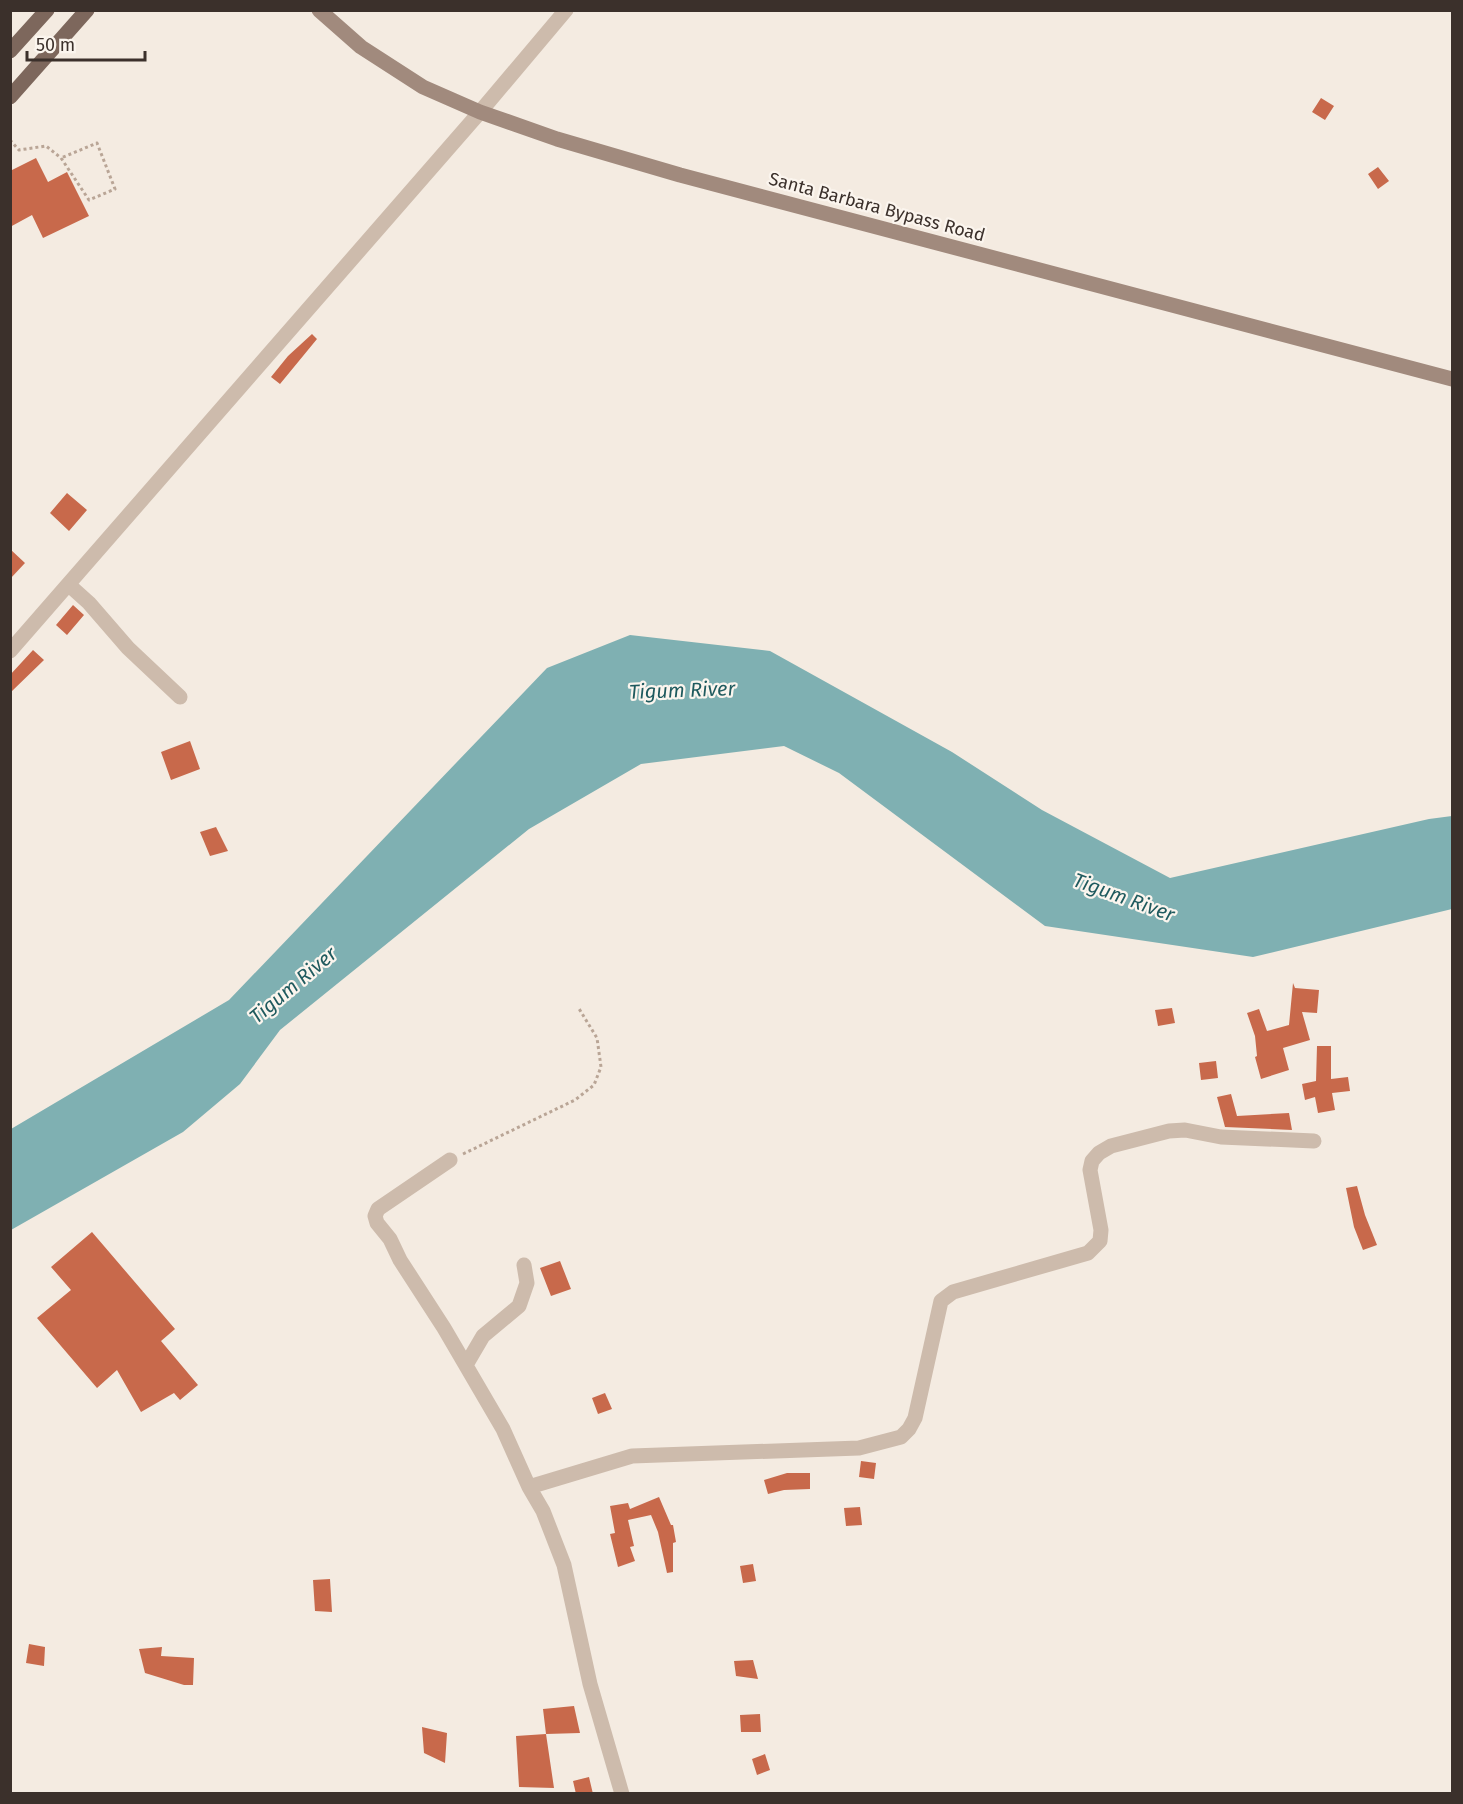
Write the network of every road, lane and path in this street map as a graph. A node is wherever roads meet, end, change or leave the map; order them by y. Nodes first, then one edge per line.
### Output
1 (47, 10) edge
2 (87, 10) edge
3 (319, 10) edge
4 (566, 10) edge
5 (10, 51) edge
6 (10, 97) edge
7 (480, 112) junction
8 (10, 140) edge
9 (61, 158) junction
10 (1452, 379) edge
11 (69, 585) junction
12 (10, 651) edge
13 (180, 697) dead end
14 (578, 1007) dead end
15 (1314, 1141) dead end
16 (450, 1160) joint
17 (524, 1265) dead end
18 (466, 1365) junction
19 (529, 1487) junction
20 (622, 1794) edge

1 - 5 main road
2 - 6 main road
3 - 7 main road, Santa Barbara Bypass Road
4 - 7 street
7 - 10 main road, Santa Barbara Bypass Road
7 - 11 street
8 - 9 path
9 - 9 path
11 - 12 street
11 - 13 street
14 - 16 path
15 - 19 street
16 - 18 street
17 - 18 street
18 - 19 street
19 - 20 street

